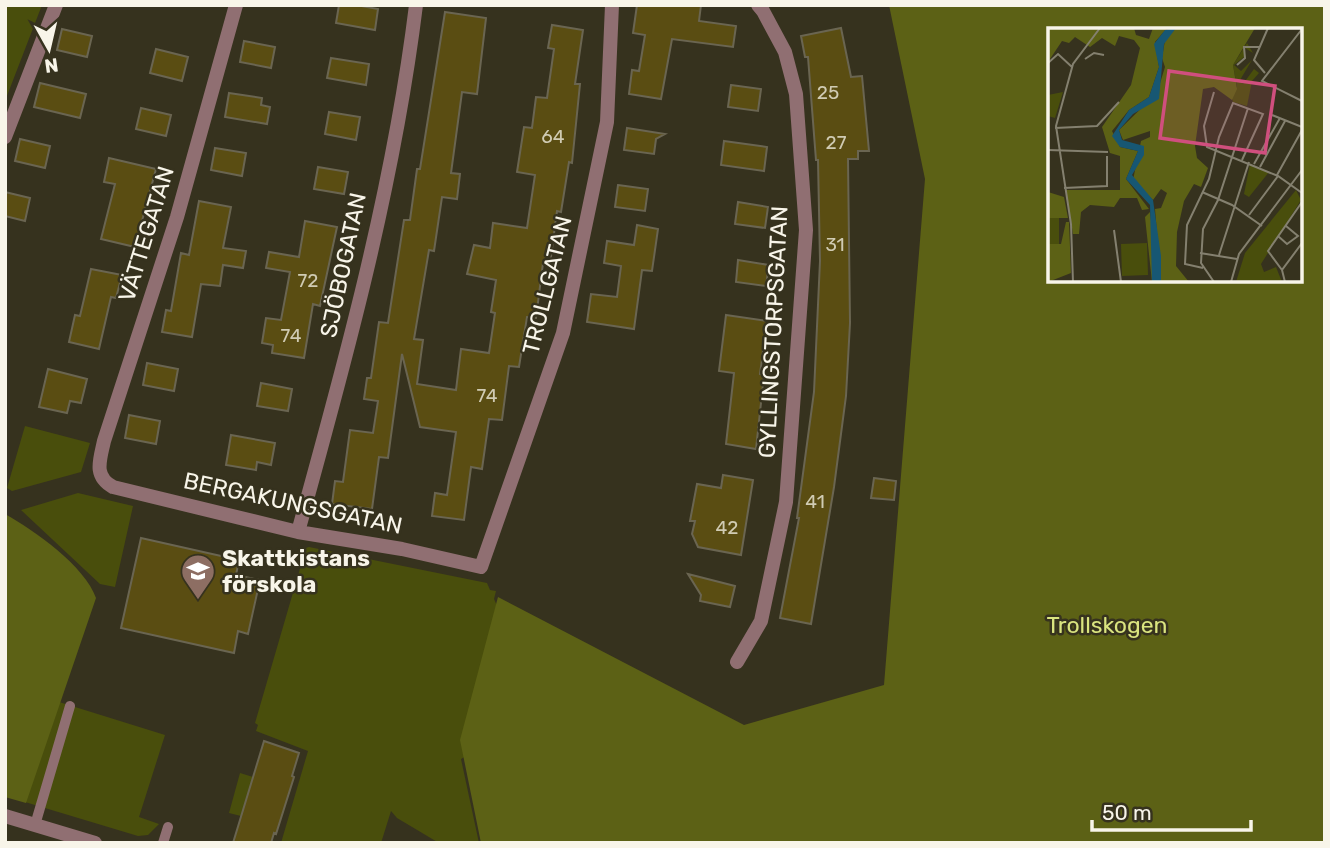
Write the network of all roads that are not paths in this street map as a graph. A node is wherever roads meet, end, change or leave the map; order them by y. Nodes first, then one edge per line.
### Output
1 (56, 5) edge
2 (236, 5) edge
3 (416, 5) edge
4 (612, 5) edge
5 (758, 5) edge
6 (5, 137) edge
7 (100, 476) joint
8 (298, 532) junction
9 (481, 567) joint
10 (737, 662) dead end
11 (70, 705) dead end
12 (5, 816) edge
13 (35, 825) junction
14 (168, 827) dead end
15 (94, 843) edge
16 (163, 843) edge

1 - 6 street
2 - 7 street, VÄTTEGATAN
3 - 8 street, SJÖBOGATAN
4 - 9 street, TROLLGATAN
5 - 10 street, GYLLINGSTORPSGATAN
7 - 8 street, BERGAKUNGSGATAN
8 - 9 street, BERGAKUNGSGATAN
11 - 13 lane
12 - 13 street
13 - 15 street
14 - 16 lane

